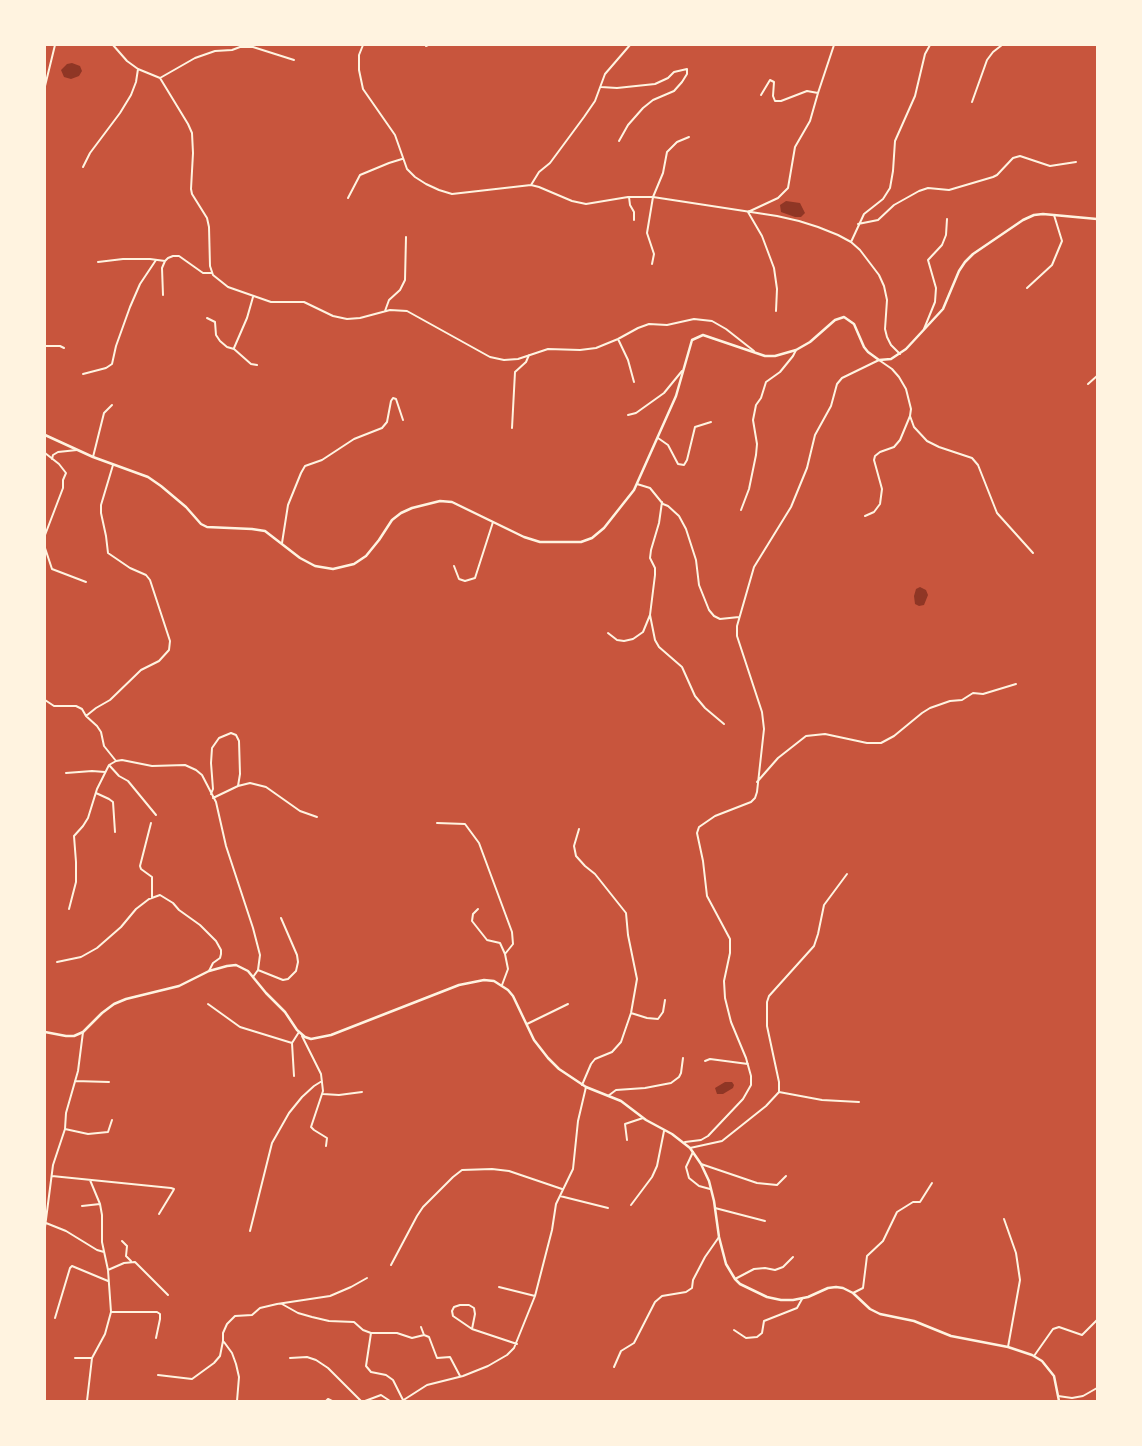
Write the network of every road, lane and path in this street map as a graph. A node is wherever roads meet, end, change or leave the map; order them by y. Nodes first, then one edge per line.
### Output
1 (55, 45) edge
2 (113, 45) edge
3 (362, 45) edge
4 (630, 45) edge
5 (834, 45) edge
6 (930, 45) edge
7 (1002, 45) edge
8 (294, 60) dead end
9 (138, 70) junction
10 (160, 78) junction
11 (45, 86) edge
12 (601, 87) junction
13 (818, 93) junction
14 (761, 95) dead end
15 (972, 102) dead end
16 (689, 137) dead end
17 (619, 141) dead end
18 (402, 160) junction
19 (1076, 162) dead end
20 (83, 166) dead end
21 (531, 185) junction
22 (629, 197) junction
23 (653, 197) junction
24 (348, 198) dead end
25 (748, 212) junction
26 (1054, 215) junction
27 (947, 219) dead end
28 (1097, 219) edge
29 (634, 220) dead end
30 (858, 224) junction
31 (406, 237) dead end
32 (851, 242) junction
33 (156, 260) junction
34 (165, 261) junction
35 (98, 262) dead end
36 (652, 264) dead end
37 (212, 273) junction
38 (1027, 288) dead end
39 (163, 295) dead end
40 (253, 297) junction
41 (385, 311) junction
42 (776, 311) dead end
43 (207, 318) dead end
44 (924, 329) junction
45 (618, 339) junction
46 (45, 346) edge
47 (64, 348) dead end
48 (234, 349) junction
49 (796, 350) junction
50 (756, 353) junction
51 (900, 354) junction
52 (529, 355) junction
53 (879, 360) junction
54 (256, 365) dead end
55 (682, 371) junction
56 (83, 374) dead end
57 (1097, 376) edge
58 (634, 382) dead end
59 (1088, 384) dead end
60 (112, 405) dead end
61 (628, 415) dead end
62 (910, 416) junction
63 (403, 420) dead end
64 (711, 422) dead end
65 (512, 428) dead end
66 (45, 435) edge
67 (658, 438) junction
68 (77, 450) junction
69 (45, 453) edge
70 (93, 457) junction
71 (52, 459) junction
72 (113, 465) junction
73 (637, 484) junction
74 (662, 502) junction
75 (741, 510) dead end
76 (865, 516) dead end
77 (493, 522) junction
78 (45, 535) edge
79 (282, 543) junction
80 (45, 548) edge
81 (1033, 553) dead end
82 (454, 566) dead end
83 (86, 582) dead end
84 (650, 615) junction
85 (739, 617) junction
86 (608, 633) dead end
87 (1016, 684) dead end
88 (45, 700) edge
89 (86, 716) junction
90 (724, 724) dead end
91 (116, 760) junction
92 (109, 765) junction
93 (105, 772) junction
94 (66, 773) dead end
95 (757, 782) junction
96 (238, 786) junction
97 (96, 793) junction
98 (211, 794) junction
99 (213, 798) junction
100 (156, 815) dead end
101 (317, 816) dead end
102 (151, 823) dead end
103 (437, 823) dead end
104 (579, 829) dead end
105 (115, 832) dead end
106 (847, 874) dead end
107 (152, 898) junction
108 (69, 909) dead end
109 (478, 909) dead end
110 (281, 918) dead end
111 (505, 954) junction
112 (57, 962) dead end
113 (258, 970) junction
114 (209, 972) junction
115 (253, 977) junction
116 (502, 986) junction
117 (665, 1000) dead end
118 (208, 1004) dead end
119 (568, 1004) dead end
120 (631, 1013) junction
121 (527, 1024) junction
122 (45, 1032) edge
123 (83, 1032) junction
124 (300, 1033) junction
125 (292, 1043) junction
126 (683, 1058) dead end
127 (704, 1061) dead end
128 (748, 1064) junction
129 (294, 1076) dead end
130 (75, 1081) junction
131 (322, 1081) junction
132 (109, 1082) dead end
133 (582, 1085) junction
134 (586, 1087) junction
135 (362, 1092) dead end
136 (779, 1092) junction
137 (323, 1094) junction
138 (608, 1096) junction
139 (859, 1102) dead end
140 (644, 1118) junction
141 (112, 1120) dead end
142 (64, 1129) junction
143 (664, 1130) junction
144 (627, 1140) dead end
145 (685, 1142) junction
146 (326, 1146) dead end
147 (690, 1148) junction
148 (693, 1152) junction
149 (701, 1164) junction
150 (52, 1176) junction
151 (786, 1176) dead end
152 (90, 1180) junction
153 (932, 1183) dead end
154 (45, 1187) edge
155 (50, 1188) junction
156 (562, 1189) junction
157 (711, 1189) junction
158 (560, 1196) junction
159 (100, 1204) junction
160 (631, 1205) dead end
161 (82, 1206) dead end
162 (608, 1208) dead end
163 (715, 1208) junction
164 (159, 1214) dead end
165 (1004, 1219) dead end
166 (765, 1221) dead end
167 (46, 1223) junction
168 (45, 1227) edge
169 (250, 1231) dead end
170 (719, 1237) junction
171 (122, 1241) dead end
172 (104, 1252) junction
173 (793, 1257) dead end
174 (131, 1261) junction
175 (391, 1265) dead end
176 (108, 1270) junction
177 (367, 1278) dead end
178 (735, 1279) junction
179 (108, 1281) junction
180 (499, 1287) dead end
181 (853, 1293) junction
182 (168, 1294) dead end
183 (535, 1296) junction
184 (802, 1299) junction
185 (277, 1304) junction
186 (111, 1312) junction
187 (55, 1318) dead end
188 (1097, 1320) edge
189 (421, 1327) dead end
190 (472, 1329) junction
191 (734, 1330) dead end
192 (372, 1333) junction
193 (424, 1335) junction
194 (156, 1338) dead end
195 (223, 1341) junction
196 (517, 1344) junction
197 (1008, 1347) junction
198 (1034, 1356) junction
199 (75, 1358) dead end
200 (92, 1358) junction
201 (290, 1358) dead end
202 (614, 1367) dead end
203 (158, 1375) dead end
204 (460, 1376) junction
205 (1097, 1388) edge
206 (1058, 1396) junction
207 (87, 1401) edge
208 (237, 1401) edge
209 (326, 1401) edge
210 (332, 1401) edge
211 (361, 1401) edge
212 (365, 1401) edge
213 (390, 1401) edge
214 (402, 1401) edge
215 (1059, 1401) edge

1 - 11 street
2 - 9 street
3 - 18 street
4 - 12 street
5 - 13 street
6 - 30 street
7 - 15 street
8 - 10 street
9 - 10 street
9 - 20 street
10 - 37 street
12 - 17 street
12 - 21 street
13 - 14 street
13 - 25 street
16 - 23 street
18 - 21 street
18 - 24 street
19 - 30 street
21 - 22 street
22 - 23 street
22 - 29 street
23 - 25 street
23 - 36 street
25 - 32 street
25 - 42 street
26 - 28 street
26 - 38 street
26 - 44 street
27 - 44 street
30 - 32 street
31 - 41 street
32 - 51 street
33 - 34 street
33 - 35 street
33 - 56 street
34 - 37 street
34 - 39 street
37 - 40 street
40 - 41 street
40 - 48 street
41 - 52 street
43 - 48 street
44 - 51 street
45 - 50 street
45 - 52 street
45 - 58 street
46 - 47 street
48 - 54 street
49 - 50 street
49 - 53 street
49 - 75 street
50 - 55 street
51 - 53 street
52 - 65 street
53 - 62 street
53 - 85 street
55 - 61 street
55 - 67 street
57 - 59 street
60 - 70 street
62 - 76 street
62 - 81 street
63 - 79 street
64 - 67 street
66 - 68 street
67 - 73 street
68 - 70 street
68 - 71 street
69 - 71 street
70 - 72 street
71 - 78 street
72 - 79 street
72 - 89 street
73 - 74 street
73 - 77 street
74 - 84 street
74 - 85 street
77 - 79 street
77 - 82 street
80 - 83 street
84 - 86 street
84 - 90 street
85 - 95 street
87 - 95 street
88 - 89 street
89 - 91 street
91 - 92 street
91 - 98 street
92 - 93 street
92 - 100 street
93 - 94 street
93 - 97 street
95 - 128 street
96 - 98 street
96 - 99 street
96 - 101 street
97 - 105 street
97 - 108 street
98 - 99 street
99 - 113 street
102 - 107 street
103 - 111 street
104 - 120 street
106 - 136 street
107 - 112 street
107 - 114 street
109 - 111 street
110 - 113 street
111 - 116 street
113 - 115 street
114 - 115 street
114 - 123 street
115 - 124 street
116 - 121 street
116 - 124 street
117 - 120 street
118 - 125 street
119 - 121 street
120 - 133 street
121 - 133 street
122 - 123 street
123 - 130 street
124 - 125 street
124 - 131 street
125 - 129 street
126 - 138 street
127 - 128 street
128 - 145 street
130 - 132 street
130 - 142 street
131 - 137 street
131 - 169 street
133 - 134 street
134 - 138 street
134 - 156 street
135 - 137 street
136 - 139 street
136 - 147 street
137 - 146 street
138 - 140 street
140 - 143 street
140 - 144 street
141 - 142 street
142 - 150 street
143 - 145 street
143 - 160 street
145 - 147 street
147 - 148 street
148 - 149 street
148 - 157 street
149 - 151 street
149 - 157 street
150 - 152 street
150 - 155 street
152 - 159 street
152 - 164 street
153 - 181 street
154 - 155 street
155 - 167 street
156 - 158 street
156 - 175 street
157 - 163 street
158 - 162 street
158 - 183 street
159 - 161 street
159 - 172 street
163 - 166 street
163 - 170 street
165 - 197 street
167 - 168 street
167 - 172 street
170 - 178 street
170 - 202 street
171 - 174 street
172 - 176 street
173 - 178 street
174 - 176 street
174 - 182 street
176 - 179 street
177 - 185 street
178 - 184 street
179 - 186 street
179 - 187 street
180 - 183 street
181 - 184 street
181 - 197 street
183 - 196 street
184 - 191 street
185 - 192 street
185 - 195 street
186 - 194 street
186 - 200 street
188 - 198 street
189 - 193 street
190 - 190 street
190 - 196 street
192 - 193 street
192 - 214 street
193 - 204 street
195 - 203 street
195 - 208 street
196 - 204 street
197 - 198 street
198 - 206 street
199 - 200 street
200 - 207 street
201 - 211 street
204 - 214 street
205 - 206 street
206 - 215 street
209 - 210 street
212 - 213 street

